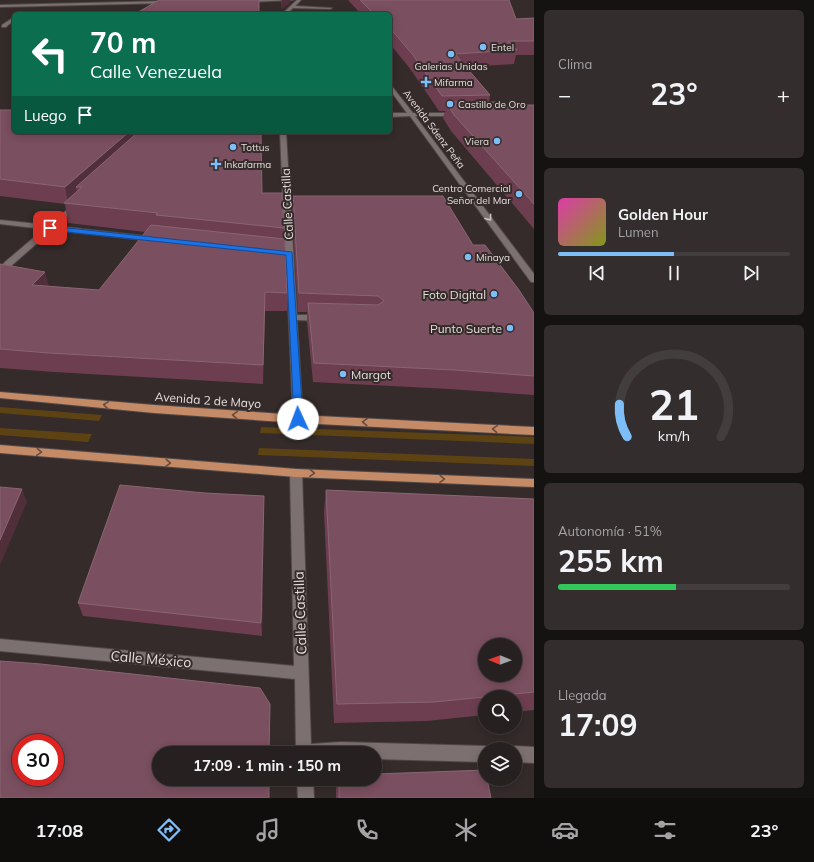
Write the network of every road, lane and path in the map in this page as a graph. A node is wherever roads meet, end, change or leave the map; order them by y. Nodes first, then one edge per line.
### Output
1 (71, 0) edge
2 (241, 0) edge
3 (291, 0) edge
4 (299, 0) edge
5 (176, 2) edge
6 (326, 2) dead end
7 (63, 4) junction
8 (30, 5) junction
9 (51, 5) junction
10 (0, 6) edge
11 (291, 7) junction
12 (330, 8) junction
13 (46, 9) dead end
14 (23, 11) dead end
15 (286, 12) edge
16 (333, 12) edge
17 (12, 20) edge
18 (4, 26) dead end
19 (392, 89) edge
20 (465, 114) edge
21 (392, 115) edge
22 (411, 115) junction
23 (284, 134) edge
24 (79, 202) edge
25 (0, 222) edge
26 (50, 228) junction
27 (158, 240) edge
28 (267, 251) edge
29 (290, 253) junction
30 (0, 273) edge
31 (534, 280) edge
32 (293, 317) junction
33 (331, 318) edge
34 (0, 395) edge
35 (298, 419) junction
36 (534, 431) edge
37 (0, 449) edge
38 (296, 473) junction
39 (534, 483) edge
40 (0, 645) edge
41 (302, 673) junction
42 (304, 746) edge
43 (382, 751) edge
44 (478, 754) edge
45 (522, 754) edge
46 (534, 755) edge
47 (305, 786) edge
48 (306, 798) edge

1 - 7 street
2 - 3 street
4 - 11 street
5 - 7 street
6 - 12 street
7 - 9 street
8 - 9 street
8 - 10 street
8 - 14 street
9 - 13 street
11 - 12 street
11 - 15 street
12 - 16 street
17 - 18 street
19 - 22 street, Avenida Sáenz Peña
20 - 22 street
21 - 22 street
22 -> 31 street, Avenida Sáenz Peña
23 - 29 street, Calle Castilla
24 - 26 street
25 - 26 street
26 - 27 street
26 - 30 street
28 - 29 street
29 - 32 street, Calle Castilla
32 - 33 street
32 - 35 street, Calle Castilla
35 -> 34 main road, Avenida 2 de Mayo
36 -> 35 main road, Avenida 2 de Mayo
37 -> 38 main road
38 -> 39 main road
38 - 41 street, Calle Castilla
40 - 41 street, Calle México
41 - 42 street, Calle Castilla
43 - 44 street
45 - 46 street
47 - 48 street

